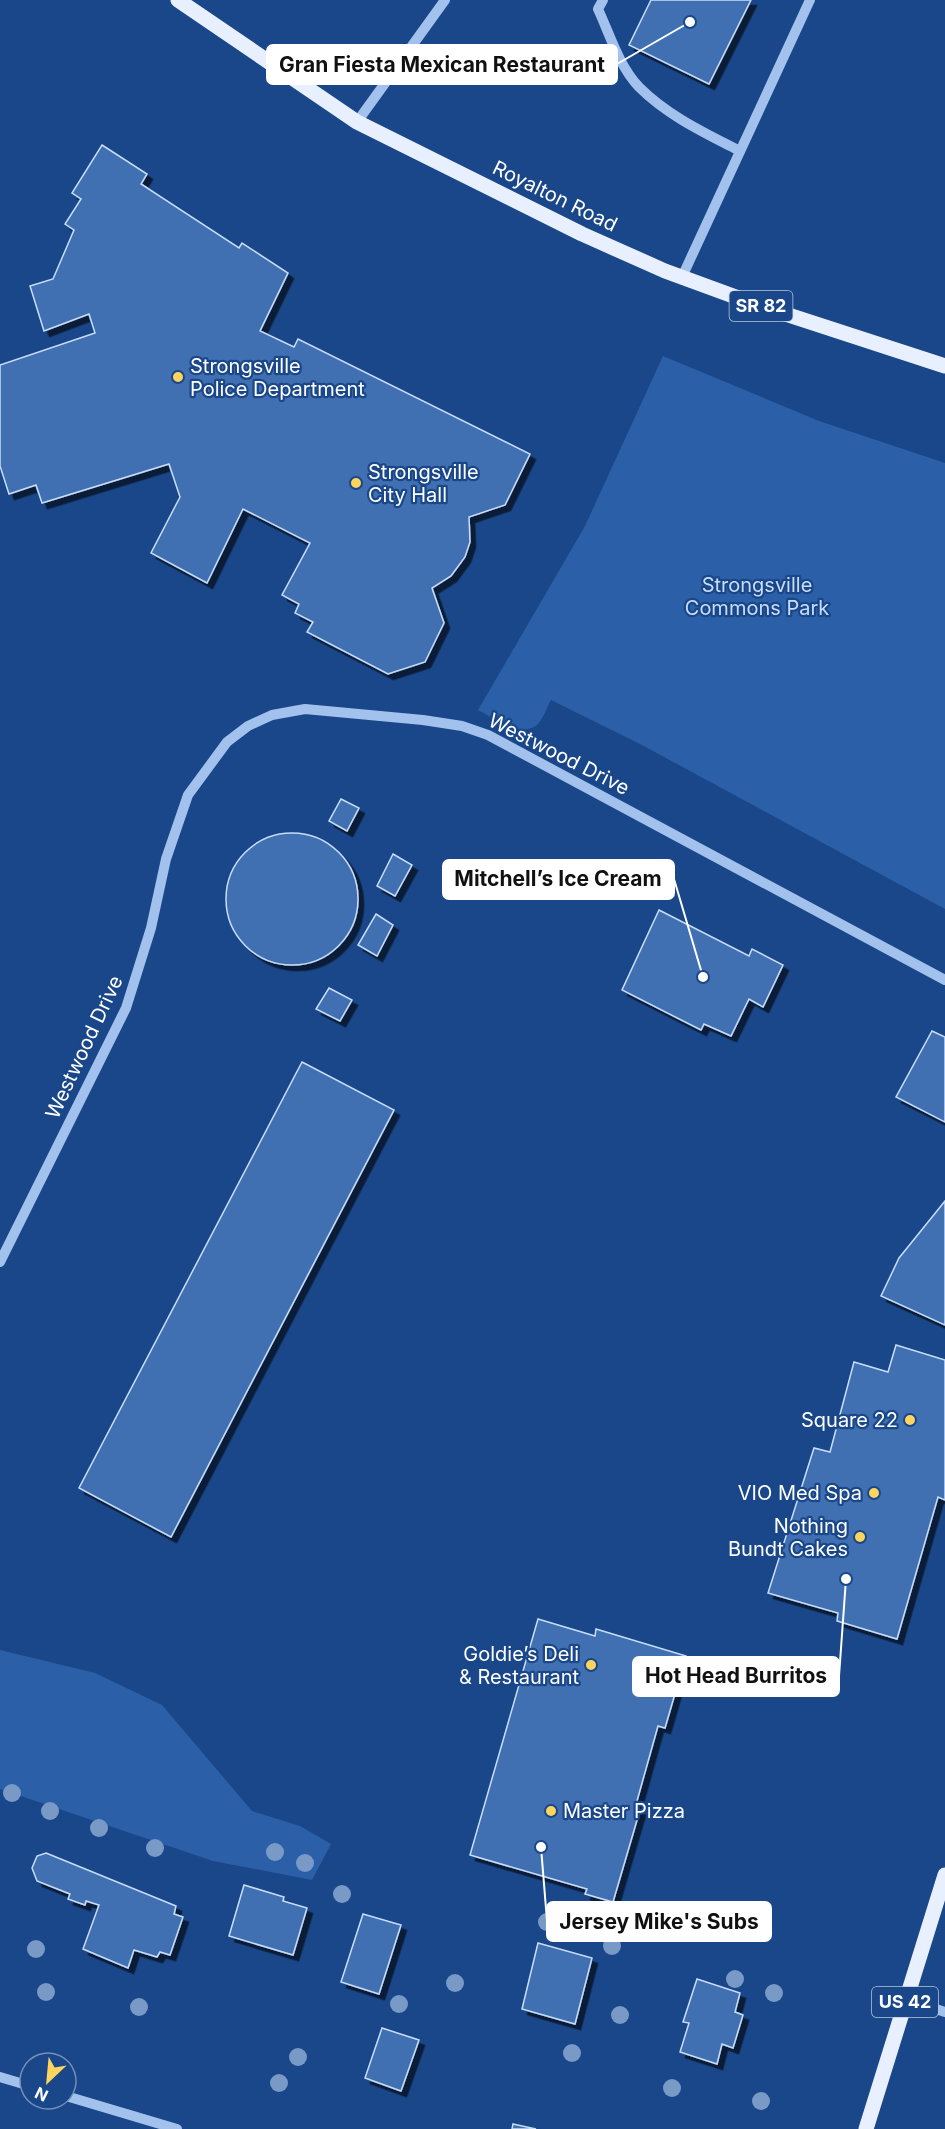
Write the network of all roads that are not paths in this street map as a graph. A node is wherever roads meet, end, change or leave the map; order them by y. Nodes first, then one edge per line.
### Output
1 (178, 0) edge
2 (445, 0) edge
3 (603, 0) edge
4 (810, 0) edge
5 (357, 122) junction
6 (741, 151) junction
7 (682, 277) junction
8 (945, 366) edge
9 (945, 980) edge
10 (0, 1262) edge
11 (945, 1875) edge
12 (921, 2004) dead end
13 (945, 2012) edge
14 (0, 2077) edge
15 (18, 2082) edge
16 (78, 2100) edge
17 (177, 2129) edge
18 (866, 2129) edge

1 - 5 main road, Royalton Road / SR 82
2 - 5 street
3 - 6 street
4 - 6 street
5 - 7 main road, Royalton Road / SR 82
6 - 7 street
7 - 8 main road, Royalton Road / SR 82
9 - 10 street, Westwood Drive
11 - 18 main road, US 42
12 - 13 street
14 - 15 street
16 - 17 street

